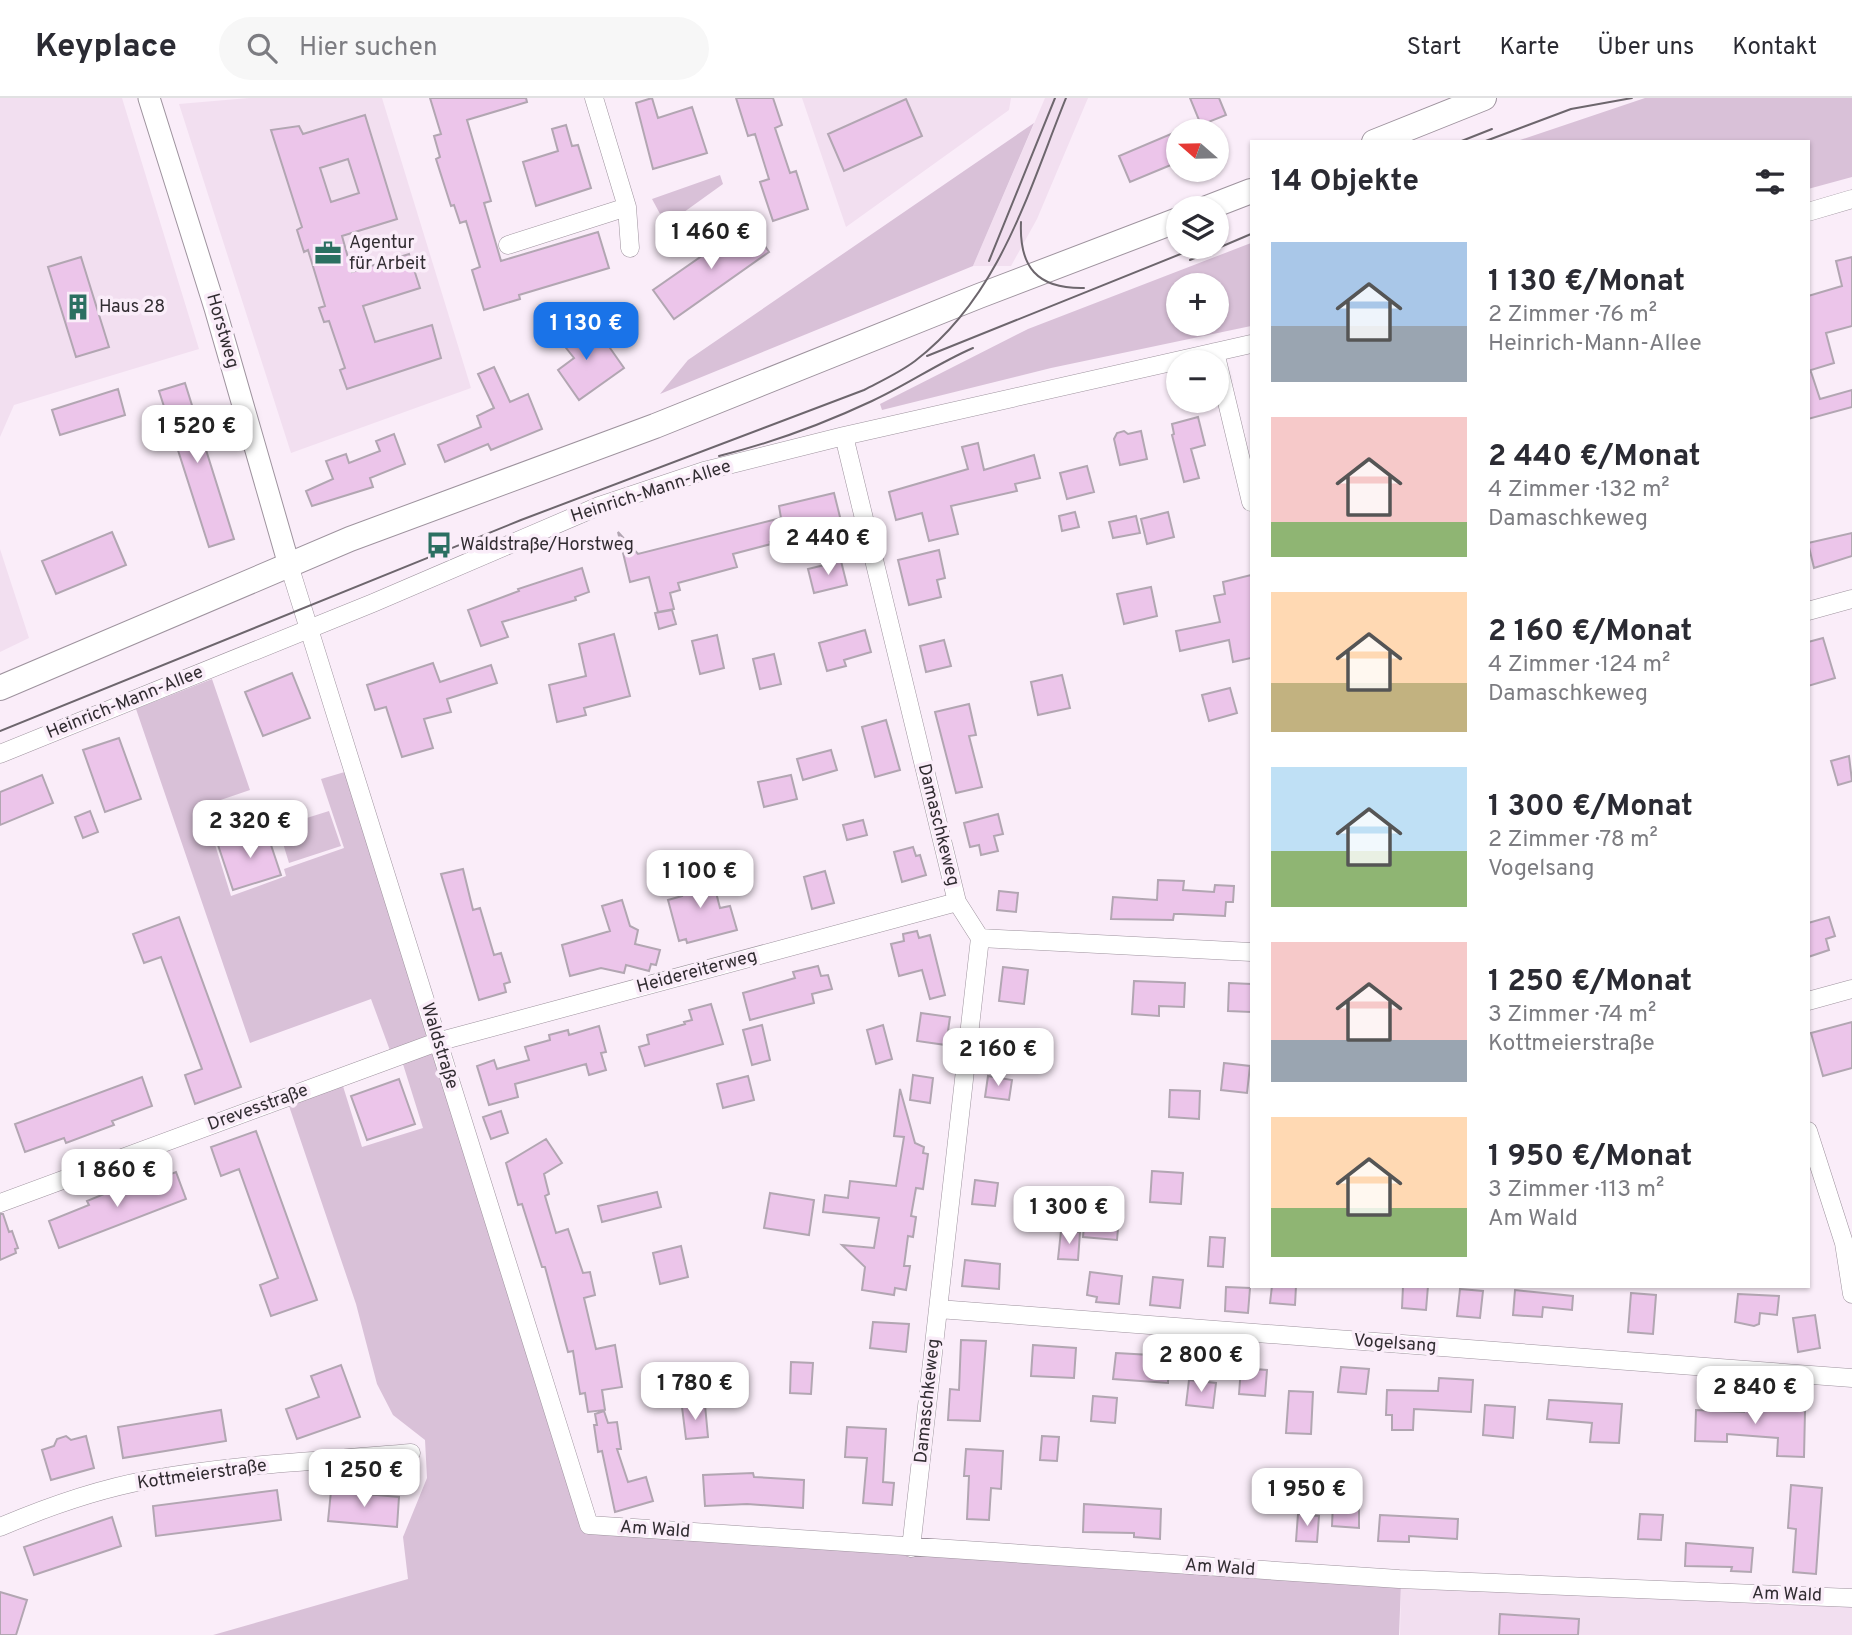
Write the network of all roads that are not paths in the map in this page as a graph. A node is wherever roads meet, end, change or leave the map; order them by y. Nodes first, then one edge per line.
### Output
1 (149, 98) edge
2 (594, 98) edge
3 (1484, 98) edge
4 (1379, 140) edge
5 (1250, 191) edge
6 (1852, 199) edge
7 (1229, 200) edge
8 (627, 207) junction
9 (1810, 211) edge
10 (1166, 225) edge
11 (508, 245) dead end
12 (630, 248) dead end
13 (1250, 344) edge
14 (1223, 350) edge
15 (1166, 363) edge
16 (1229, 413) edge
17 (844, 436) junction
18 (1250, 498) edge
19 (289, 565) junction
20 (1852, 599) edge
21 (1810, 610) edge
22 (309, 629) junction
23 (0, 688) edge
24 (0, 754) edge
25 (957, 902) junction
26 (980, 938) junction
27 (1250, 952) edge
28 (1852, 989) edge
29 (1810, 1000) edge
30 (438, 1042) junction
31 (1810, 1137) edge
32 (0, 1203) edge
33 (1852, 1294) edge
34 (938, 1309) junction
35 (1852, 1378) edge
36 (411, 1453) dead end
37 (589, 1525) joint
38 (0, 1527) edge
39 (911, 1548) junction
40 (1852, 1598) edge

1 - 19 street, Horstweg
2 - 8 street
3 - 4 main road
5 - 7 main road
6 - 9 street
8 - 11 street
8 - 12 street
10 - 19 main road
13 - 14 street, Heinrich-Mann-Allee
15 - 17 street, Heinrich-Mann-Allee
16 - 18 street
17 - 22 street, Heinrich-Mann-Allee
17 - 25 street, Damaschkeweg
19 - 22 street, Waldstraße
19 - 23 main road
20 - 21 street
22 - 24 street, Heinrich-Mann-Allee
22 - 30 street, Waldstraße
25 - 26 street, Damaschkeweg
25 - 30 street, Heidereiterweg
26 - 27 street
26 - 34 street, Damaschkeweg
28 - 29 street
30 - 32 street, Drevesstraße
30 - 37 street, Waldstraße
31 - 33 street
34 - 35 street, Vogelsang
34 - 39 street, Damaschkeweg
36 - 38 street, Kottmeierstraße
37 - 39 street, Am Wald
39 - 40 street, Am Wald

